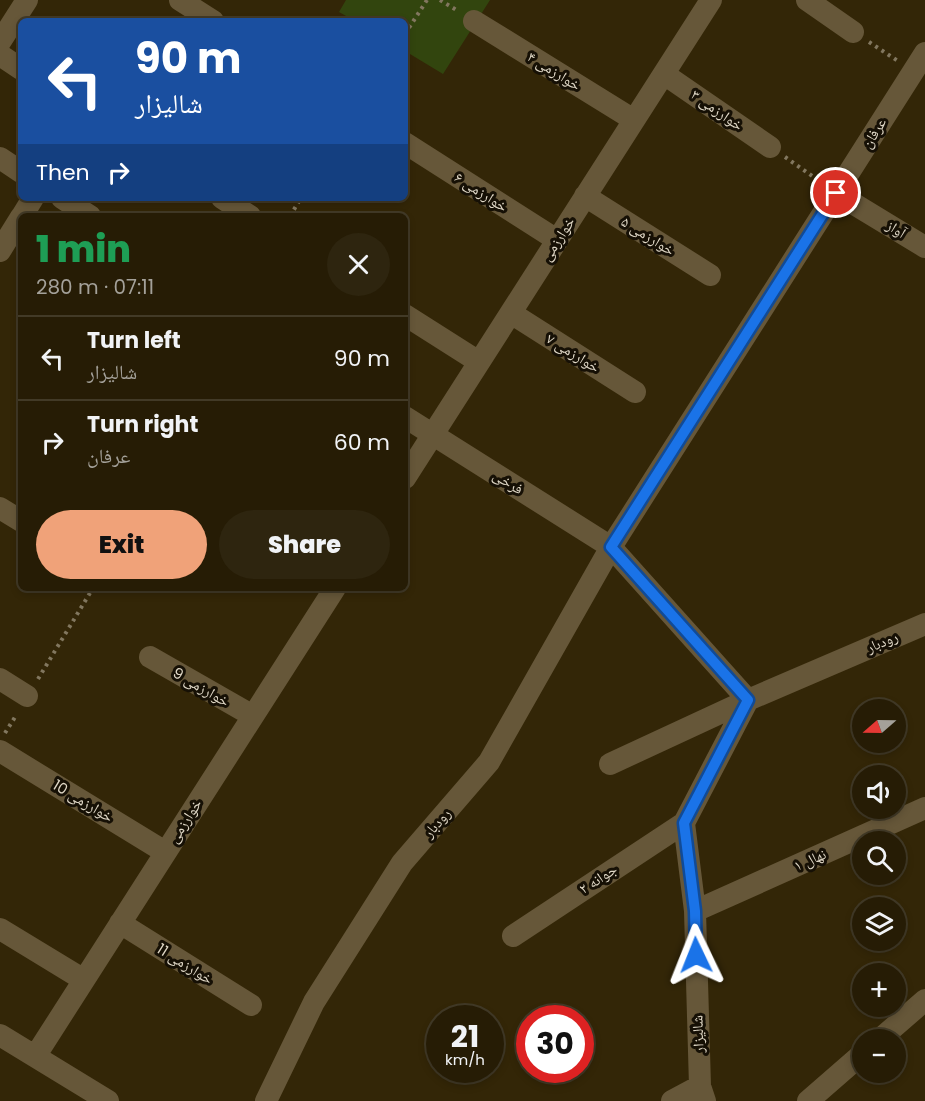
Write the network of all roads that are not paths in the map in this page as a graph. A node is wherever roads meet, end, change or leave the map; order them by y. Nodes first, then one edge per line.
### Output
1 (27, 0) edge
2 (180, 0) edge
3 (710, 0) edge
4 (807, 0) edge
5 (208, 18) edge
6 (474, 21) dead end
7 (853, 32) road end
8 (0, 42) edge
9 (0, 56) edge
10 (919, 62) edge
11 (18, 67) edge
12 (664, 74) junction
13 (634, 120) junction
14 (408, 145) edge
15 (770, 147) road end
16 (0, 159) edge
17 (18, 170) edge
18 (836, 193) junction
19 (585, 196) junction
20 (67, 201) edge
21 (227, 201) edge
22 (85, 213) edge
23 (245, 213) edge
24 (18, 222) edge
25 (557, 240) junction
26 (925, 247) edge
27 (0, 251) edge
28 (710, 275) dead end
29 (510, 313) junction
30 (408, 317) edge
31 (479, 362) junction
32 (635, 392) dead end
33 (408, 419) edge
34 (433, 434) junction
35 (408, 473) edge
36 (611, 547) junction
37 (333, 591) edge
38 (925, 624) edge
39 (150, 657) dead end
40 (0, 679) edge
41 (27, 696) road end
42 (748, 700) junction
43 (252, 716) junction
44 (0, 751) edge
45 (610, 764) dead end
46 (925, 808) edge
47 (684, 823) junction
48 (165, 852) junction
49 (695, 911) junction
50 (120, 923) junction
51 (0, 929) edge
52 (513, 936) dead end
53 (84, 980) junction
54 (925, 1000) edge
55 (251, 1005) dead end
56 (892, 1029) edge
57 (0, 1035) edge
58 (36, 1055) junction
59 (852, 1063) edge
60 (702, 1094) edge
61 (108, 1101) edge
62 (266, 1101) edge
63 (672, 1101) edge
64 (808, 1101) edge

1 - 8 street
2 - 5 street
3 - 12 street, خوارزمی
4 - 7 street
6 - 13 street, خوارزمی ۴
9 - 11 street
10 - 18 street, عرفان
12 - 13 street, خوارزمی
12 - 15 street, خوارزمی ۳
13 - 19 street, خوارزمی
14 - 25 street, خوارزمی ۶
16 - 17 street
18 - 26 street, آواز
18 - 36 street, عرفان
19 - 25 street, خوارزمی
19 - 28 street, خوارزمی ۵
20 - 22 street
21 - 23 street
24 - 27 street
25 - 29 street, خوارزمی
29 - 31 street, خوارزمی
29 - 32 street, خوارزمی ۷
30 - 31 street
31 - 34 street, خوارزمی
33 - 34 street, فرخی
34 - 35 street, خوارزمی
34 - 36 street, فرخی
36 - 42 street
36 - 62 street, رودبار
37 - 43 street, خوارزمی
38 - 42 street, رودبار
39 - 43 street, خوارزمی 9
40 - 41 street
42 - 45 street, رودبار
42 - 47 street
43 - 48 street, خوارزمی
44 - 48 street, خوارزمی 10
46 - 49 street, نهال ۱
47 - 49 street, شالیزار
47 - 52 street, جوانه ۲
48 - 50 street, خوارزمی
49 - 60 street, شالیزار
50 - 53 street, خوارزمی
50 - 55 street, خوارزمی 11
51 - 53 street
53 - 58 street, خوارزمی
54 - 56 street
57 - 58 street
58 - 61 street
59 - 64 street
60 - 63 street

